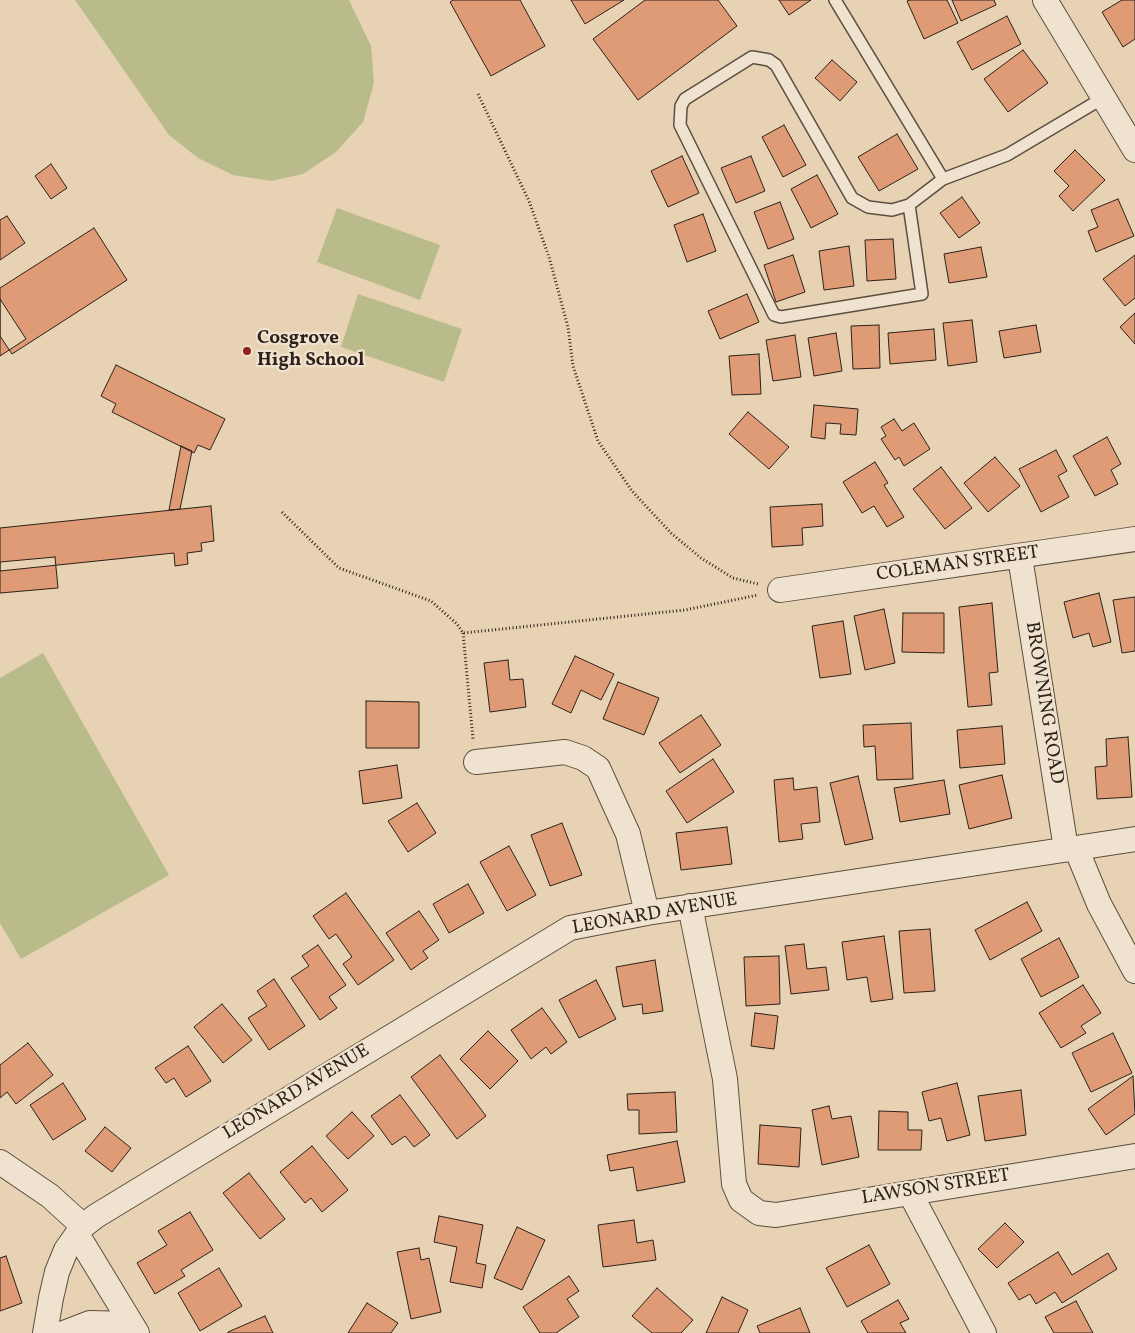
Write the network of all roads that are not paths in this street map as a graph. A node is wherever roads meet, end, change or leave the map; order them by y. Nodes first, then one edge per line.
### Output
1 (836, 0) edge
2 (1045, 0) edge
3 (1103, 98) junction
4 (1135, 150) edge
5 (943, 179) junction
6 (909, 205) junction
7 (1135, 539) edge
8 (1020, 557) junction
9 (780, 590) road end
10 (476, 762) road end
11 (1135, 839) edge
12 (1071, 849) junction
13 (690, 906) junction
14 (646, 913) junction
15 (1135, 971) edge
16 (1135, 1156) edge
17 (0, 1162) edge
18 (910, 1193) junction
19 (80, 1230) junction
20 (134, 1329) edge
21 (45, 1333) edge
22 (64, 1333) edge
23 (984, 1333) edge

1 - 5 lane
2 - 3 street
3 - 4 street
3 - 5 lane
5 - 6 lane
6 - 6 lane
7 - 8 street, COLEMAN STREET
8 - 9 street, COLEMAN STREET
8 - 12 street, BROWNING ROAD
10 - 14 street
11 - 12 street, LEONARD AVENUE
12 - 13 street, LEONARD AVENUE
12 - 15 street, BROWNING ROAD
13 - 14 street, LEONARD AVENUE
13 - 18 street, LAWSON STREET
14 - 19 street, LEONARD AVENUE
16 - 18 street, LAWSON STREET
17 - 19 street
18 - 23 street
19 - 20 street
19 - 21 street
20 - 22 street

